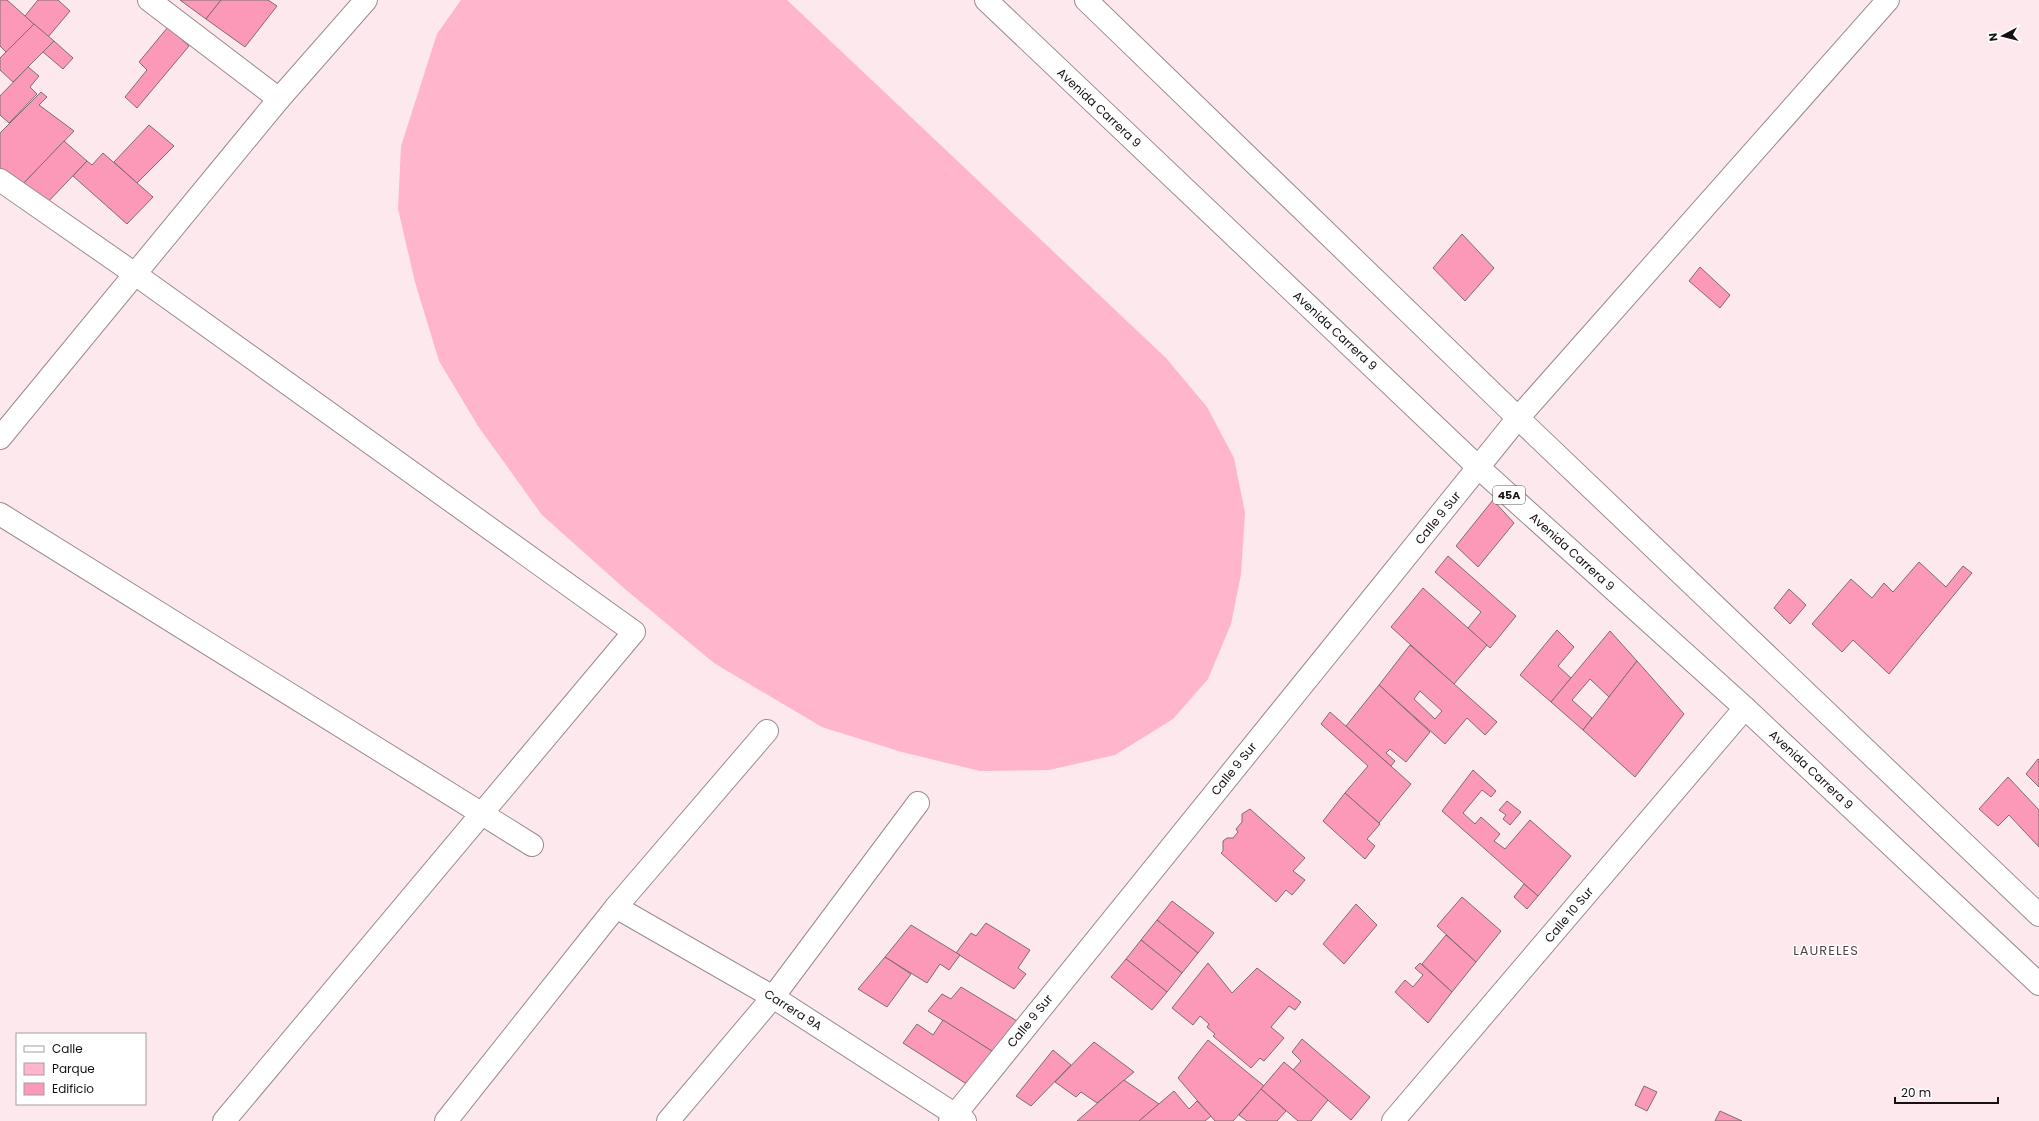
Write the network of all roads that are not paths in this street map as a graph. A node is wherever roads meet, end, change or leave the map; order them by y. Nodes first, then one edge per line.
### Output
1 (149, 0) edge
2 (366, 0) edge
3 (986, 0) edge
4 (1086, 0) edge
5 (1888, 0) edge
6 (279, 99) junction
7 (0, 180) edge
8 (135, 274) junction
9 (1518, 418) junction
10 (0, 438) edge
11 (1478, 467) junction
12 (0, 514) edge
13 (1745, 708) junction
14 (767, 731) dead end
15 (918, 803) dead end
16 (482, 814) junction
17 (532, 845) dead end
18 (616, 907) junction
19 (2039, 915) edge
20 (2039, 984) edge
21 (773, 997) junction
22 (956, 1119) edge
23 (224, 1121) edge
24 (446, 1121) edge
25 (668, 1121) edge
26 (1393, 1121) edge

1 - 6 street
2 - 6 street
3 - 11 street, Avenida Carrera 9 / 45A
4 - 9 street
5 - 9 street, Calle 9 Sur
6 - 8 street
7 - 8 street
8 - 10 street
8 - 16 street
9 - 11 street, Calle 9 Sur
9 - 19 street
11 - 13 street, Avenida Carrera 9 / 45A
11 - 22 street, Calle 9 Sur
12 - 16 street
13 - 20 street, Avenida Carrera 9 / 45A
13 - 26 street, Calle 10 Sur
14 - 18 street
15 - 21 street
16 - 17 street
16 - 23 street
18 - 21 street, Carrera 9A
18 - 24 street
21 - 22 street, Carrera 9A
21 - 25 street

